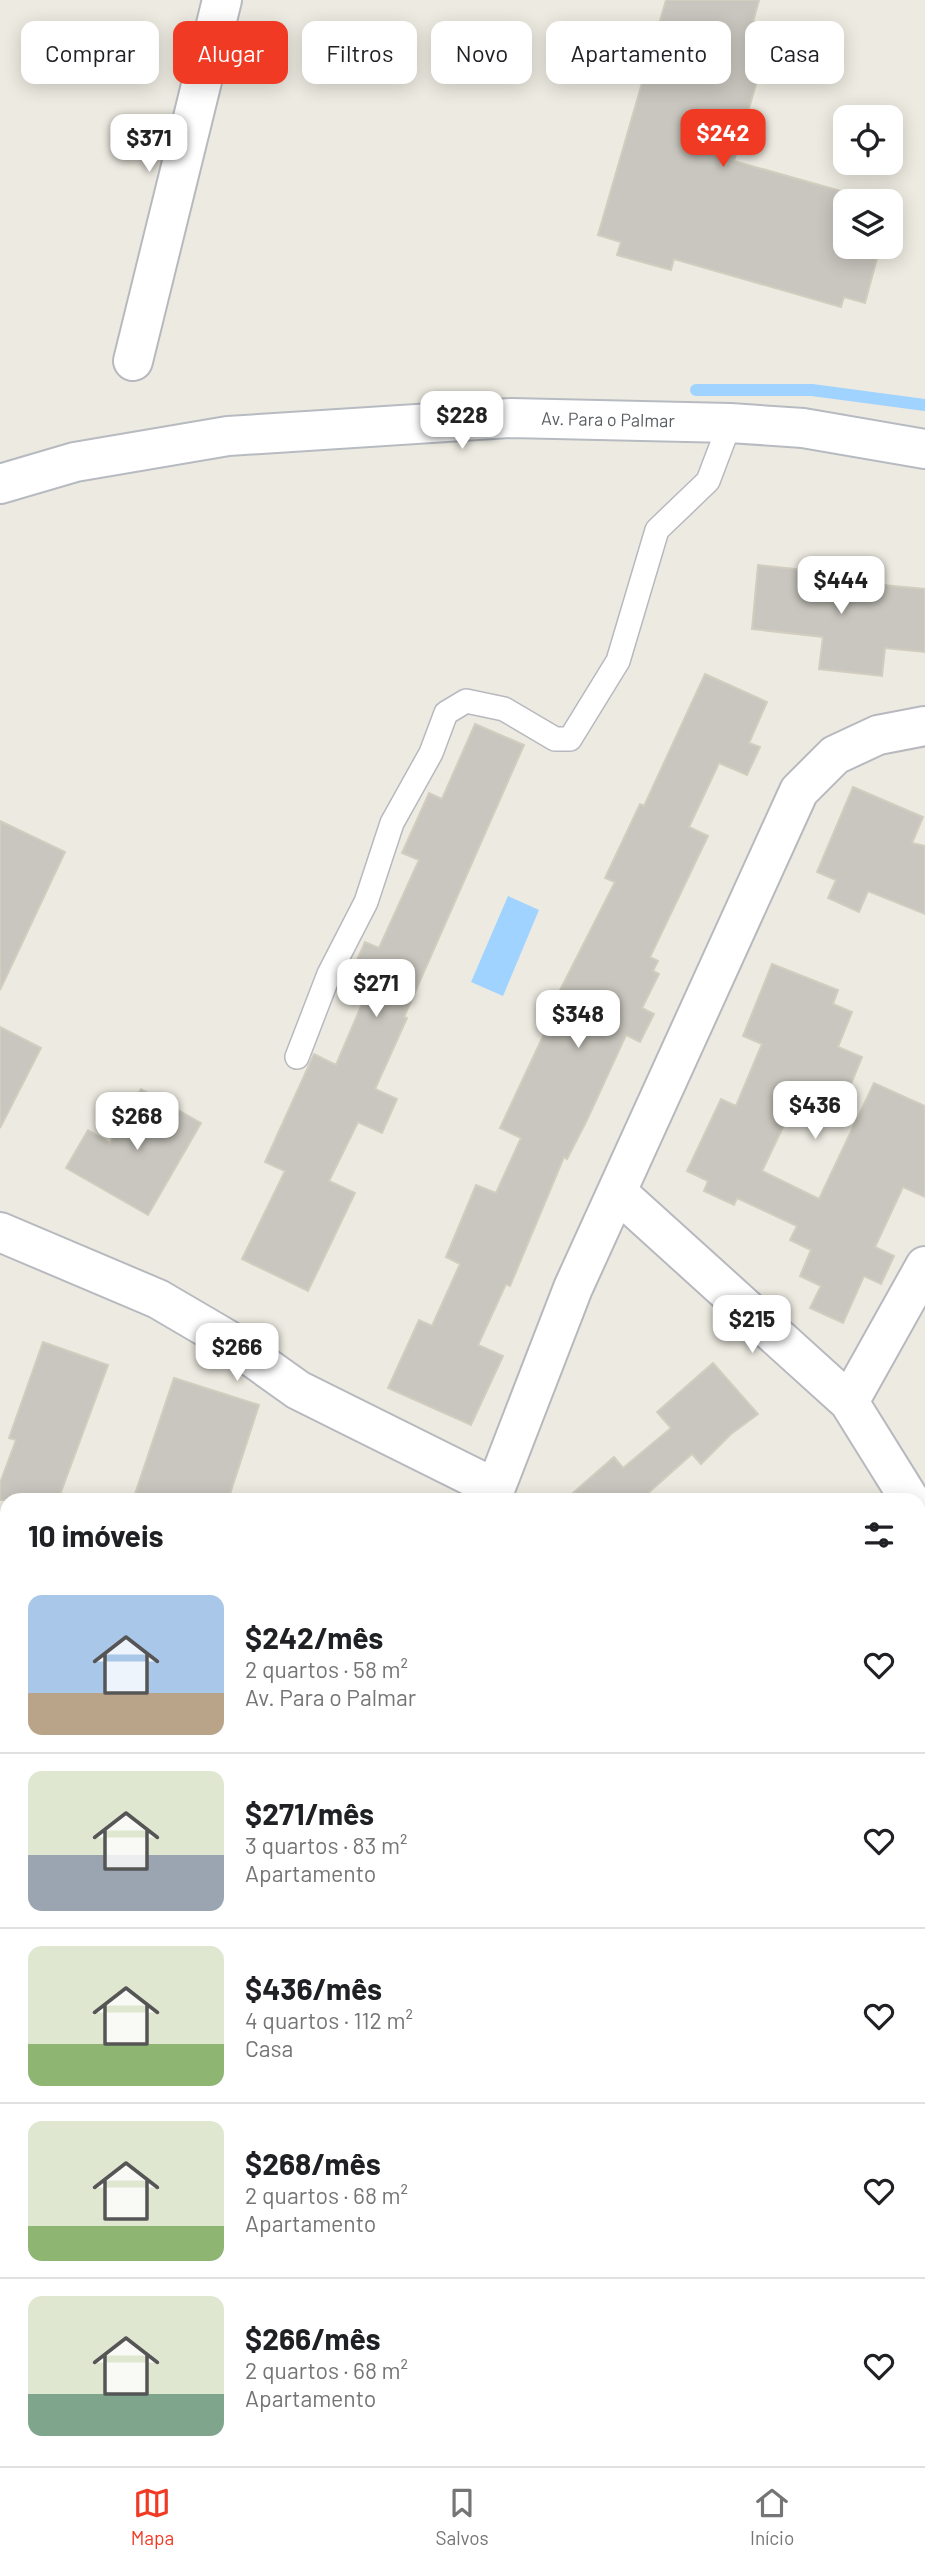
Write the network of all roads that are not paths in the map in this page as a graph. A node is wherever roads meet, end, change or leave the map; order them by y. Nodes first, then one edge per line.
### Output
1 (222, 0) edge
2 (133, 361) dead end
3 (730, 423) junction
4 (925, 449) edge
5 (0, 484) edge
6 (925, 726) edge
7 (297, 1056) dead end
8 (617, 1192) junction
9 (0, 1232) edge
10 (925, 1266) edge
11 (849, 1402) junction
12 (491, 1493) edge
13 (493, 1493) edge
14 (906, 1493) edge

1 - 2 street
3 - 4 street, Av. Para o Palmar
3 - 5 street, Av. Para o Palmar
3 - 7 lane
6 - 8 street
8 - 11 street
8 - 13 street
9 - 12 street
10 - 11 street
11 - 14 street

